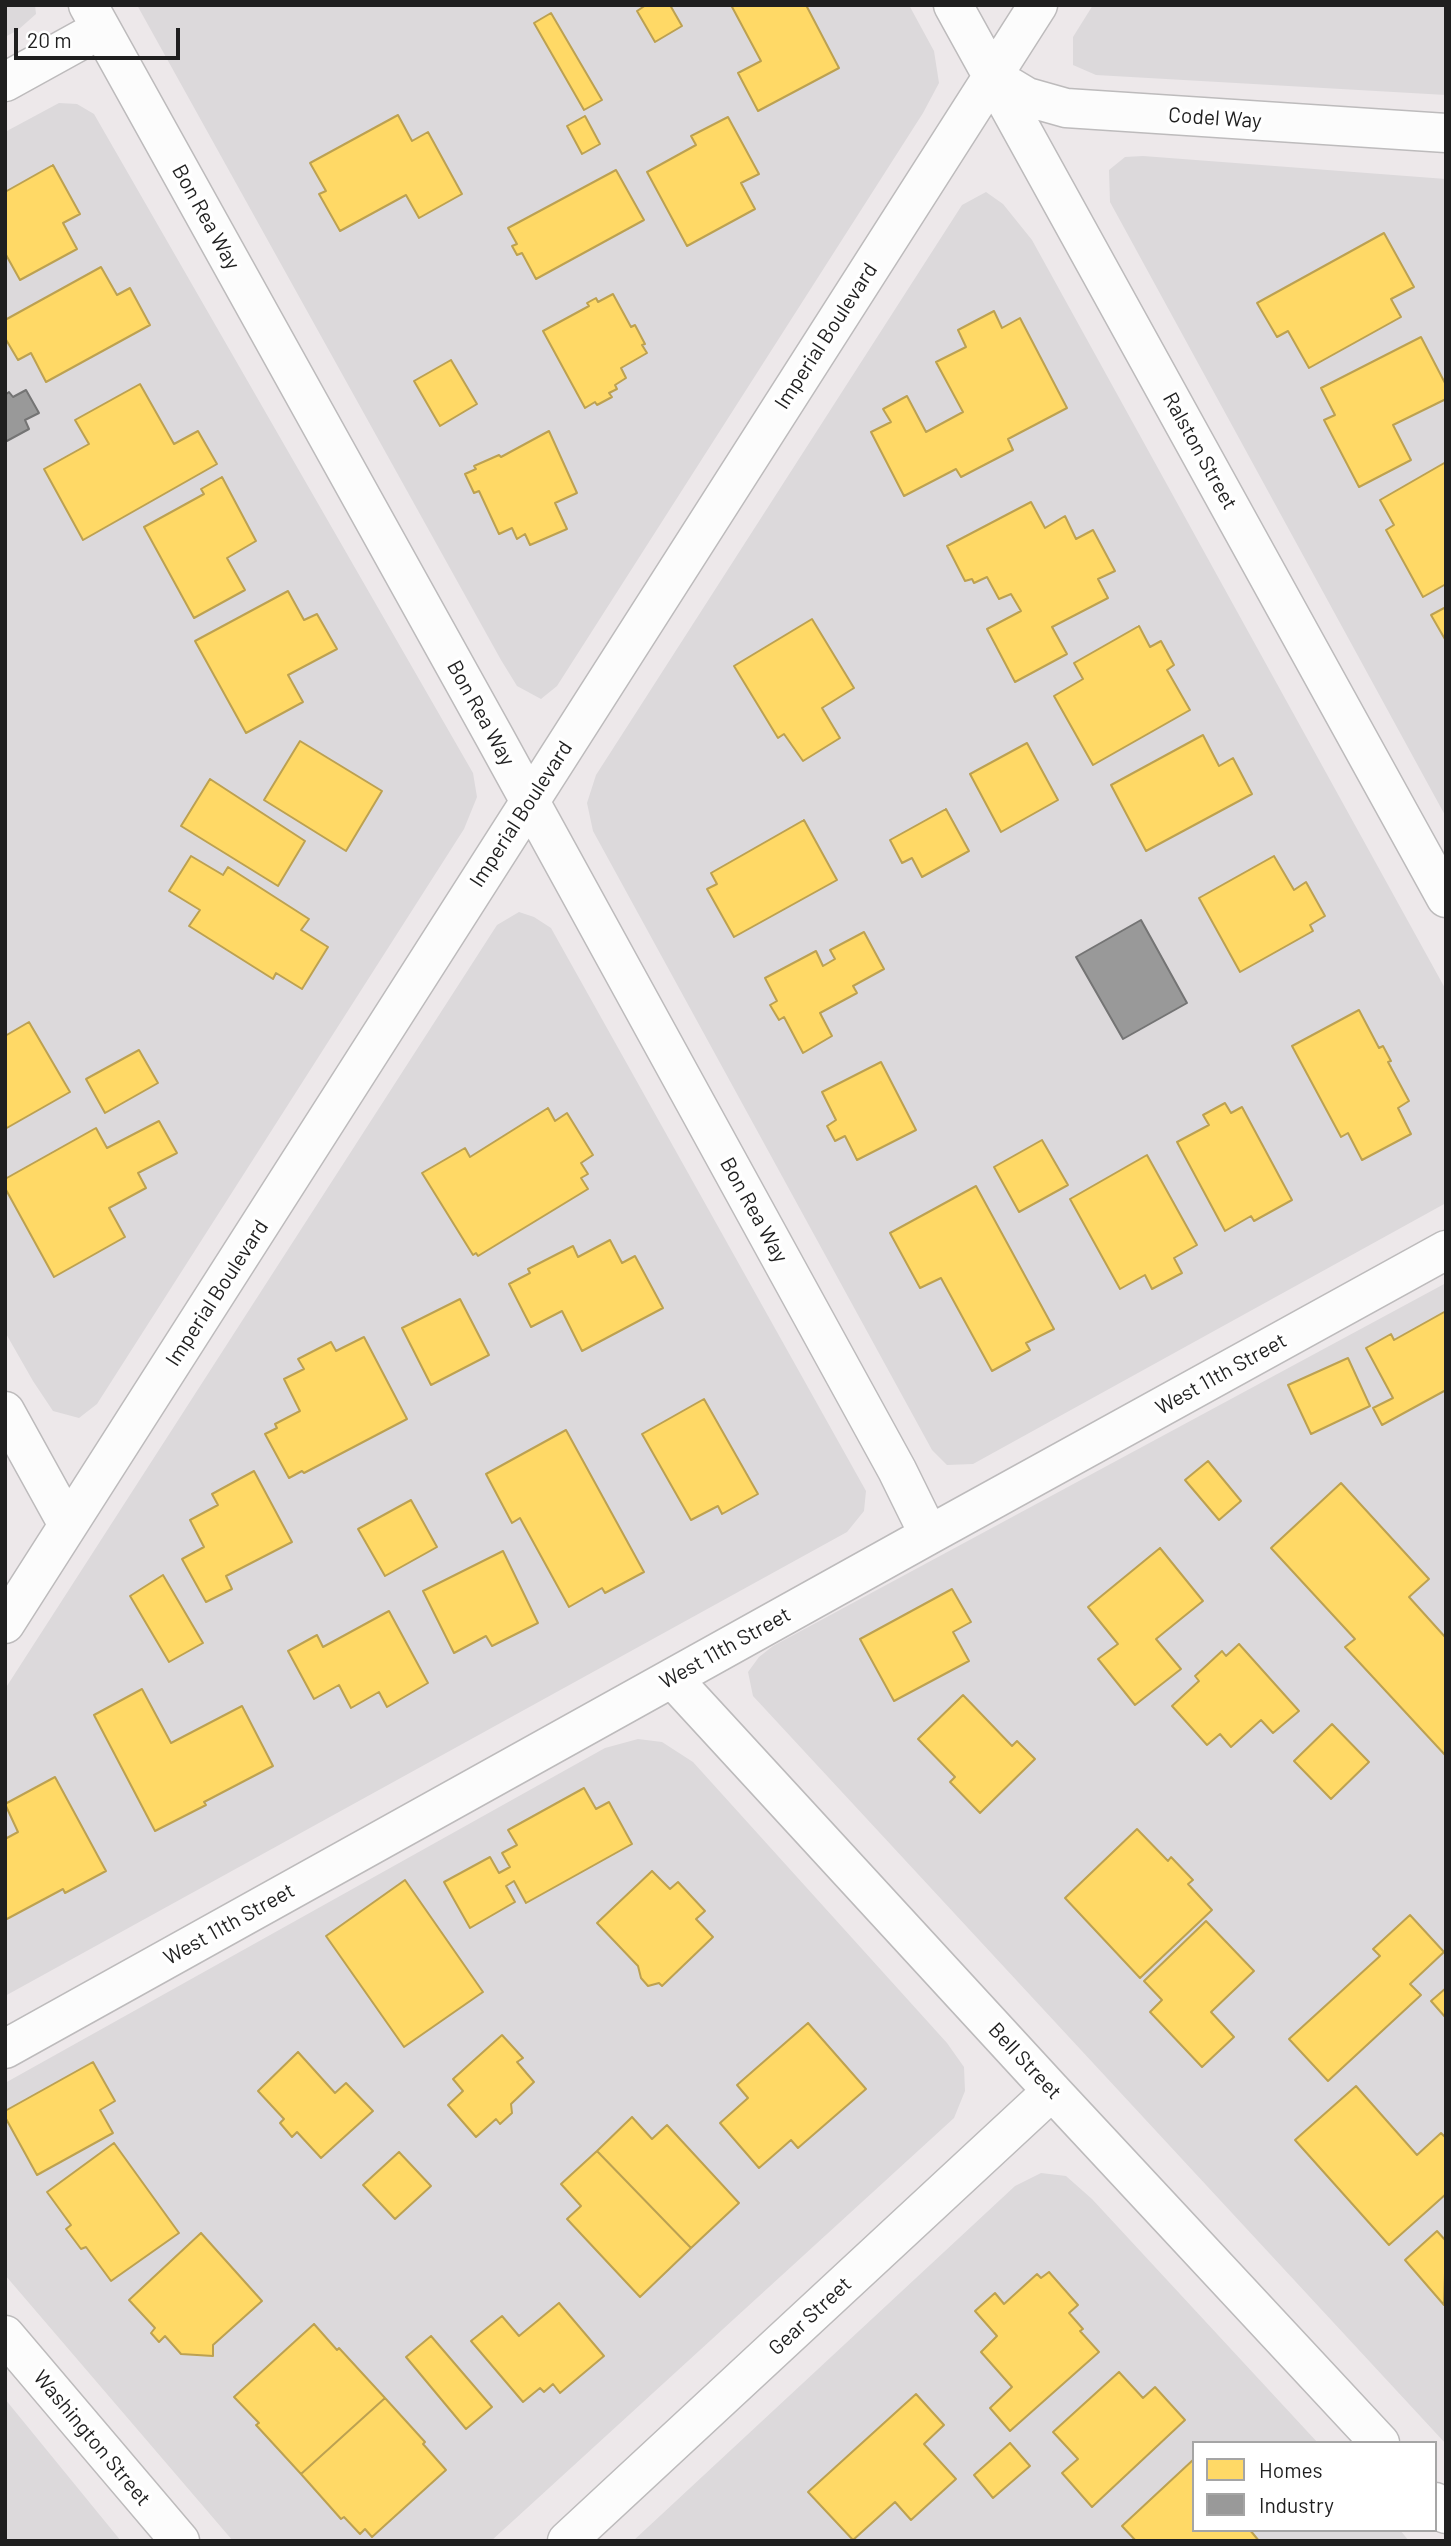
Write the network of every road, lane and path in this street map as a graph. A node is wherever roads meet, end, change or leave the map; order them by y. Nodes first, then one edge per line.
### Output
1 (953, 5) edge
2 (1038, 5) edge
3 (94, 17) edge
4 (992, 76) junction
5 (5, 82) edge
6 (1446, 133) edge
7 (529, 802) junction
8 (1446, 898) edge
9 (1446, 1250) edge
10 (5, 1411) edge
11 (68, 1525) junction
12 (929, 1535) junction
13 (5, 1624) edge
14 (672, 1678) junction
15 (5, 2049) edge
16 (1052, 2091) junction
17 (5, 2335) edge
18 (1378, 2441) edge
19 (180, 2541) edge
20 (567, 2541) edge

1 - 4 street, Ralston Street
2 - 4 street, Imperial Boulevard
3 - 5 street
3 - 7 street, Bon Rea Way
4 - 6 street, Codel Way
4 - 7 street, Imperial Boulevard
4 - 8 street, Ralston Street
7 - 11 street, Imperial Boulevard
7 - 12 street, Bon Rea Way
9 - 12 street, West 11th Street
10 - 11 street
11 - 13 street, Imperial Boulevard
12 - 14 street, West 11th Street
14 - 15 street, West 11th Street
14 - 16 street, Bell Street
16 - 18 street, Bell Street
16 - 20 street, Gear Street
17 - 19 street, Washington Street

